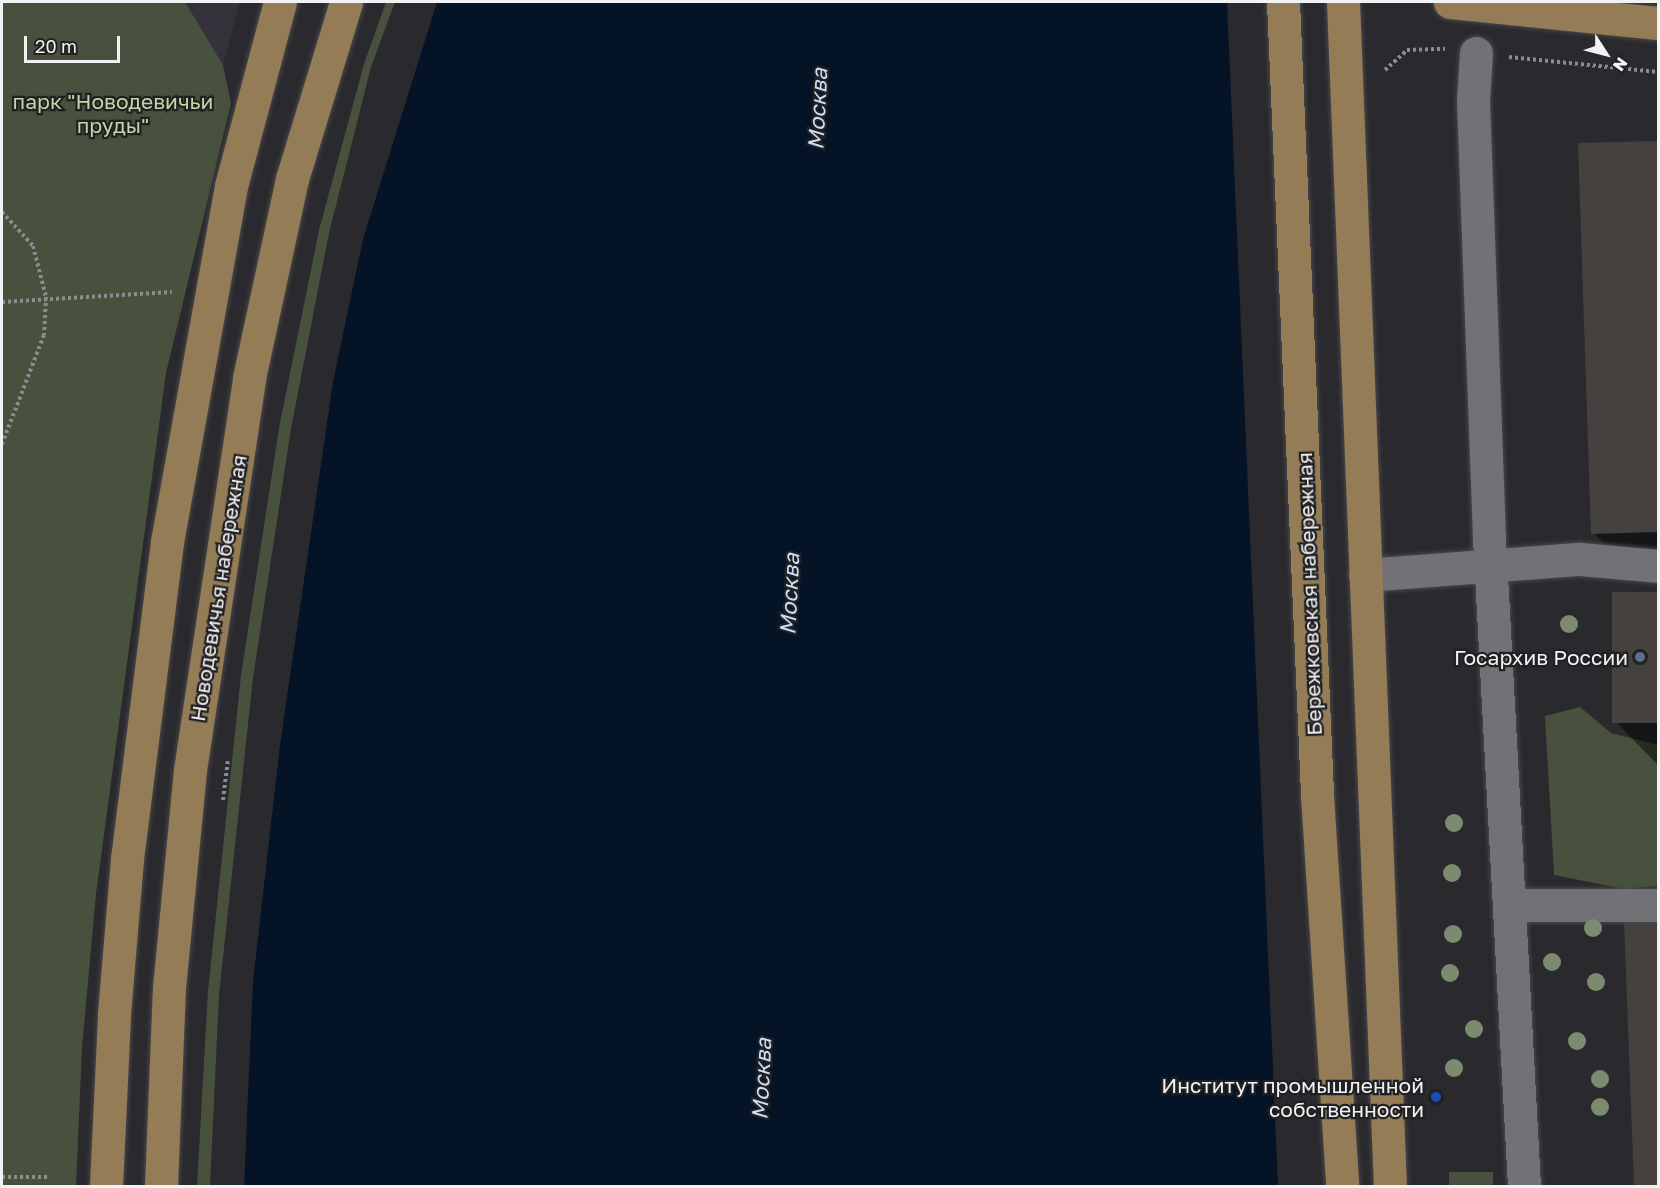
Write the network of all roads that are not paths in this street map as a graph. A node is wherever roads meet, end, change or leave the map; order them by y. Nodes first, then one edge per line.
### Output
1 (280, 2) edge
2 (346, 2) edge
3 (1283, 2) edge
4 (1343, 2) edge
5 (1450, 2) edge
6 (1659, 23) edge
7 (1476, 53) road end
8 (1490, 563) junction
9 (1659, 566) edge
10 (1365, 575) junction
11 (1512, 905) junction
12 (1659, 905) edge
13 (105, 1186) edge
14 (161, 1186) edge
15 (1342, 1186) edge
16 (1390, 1186) edge
17 (1524, 1186) edge

1 - 13 main road
2 - 14 main road, Новодевичья набережная
3 - 15 main road, Бережковская набережная
4 - 10 main road
5 - 6 main road
7 - 8 lane
8 - 9 lane
8 - 10 lane
8 - 11 lane
10 - 16 main road
11 - 12 lane
11 - 17 lane

